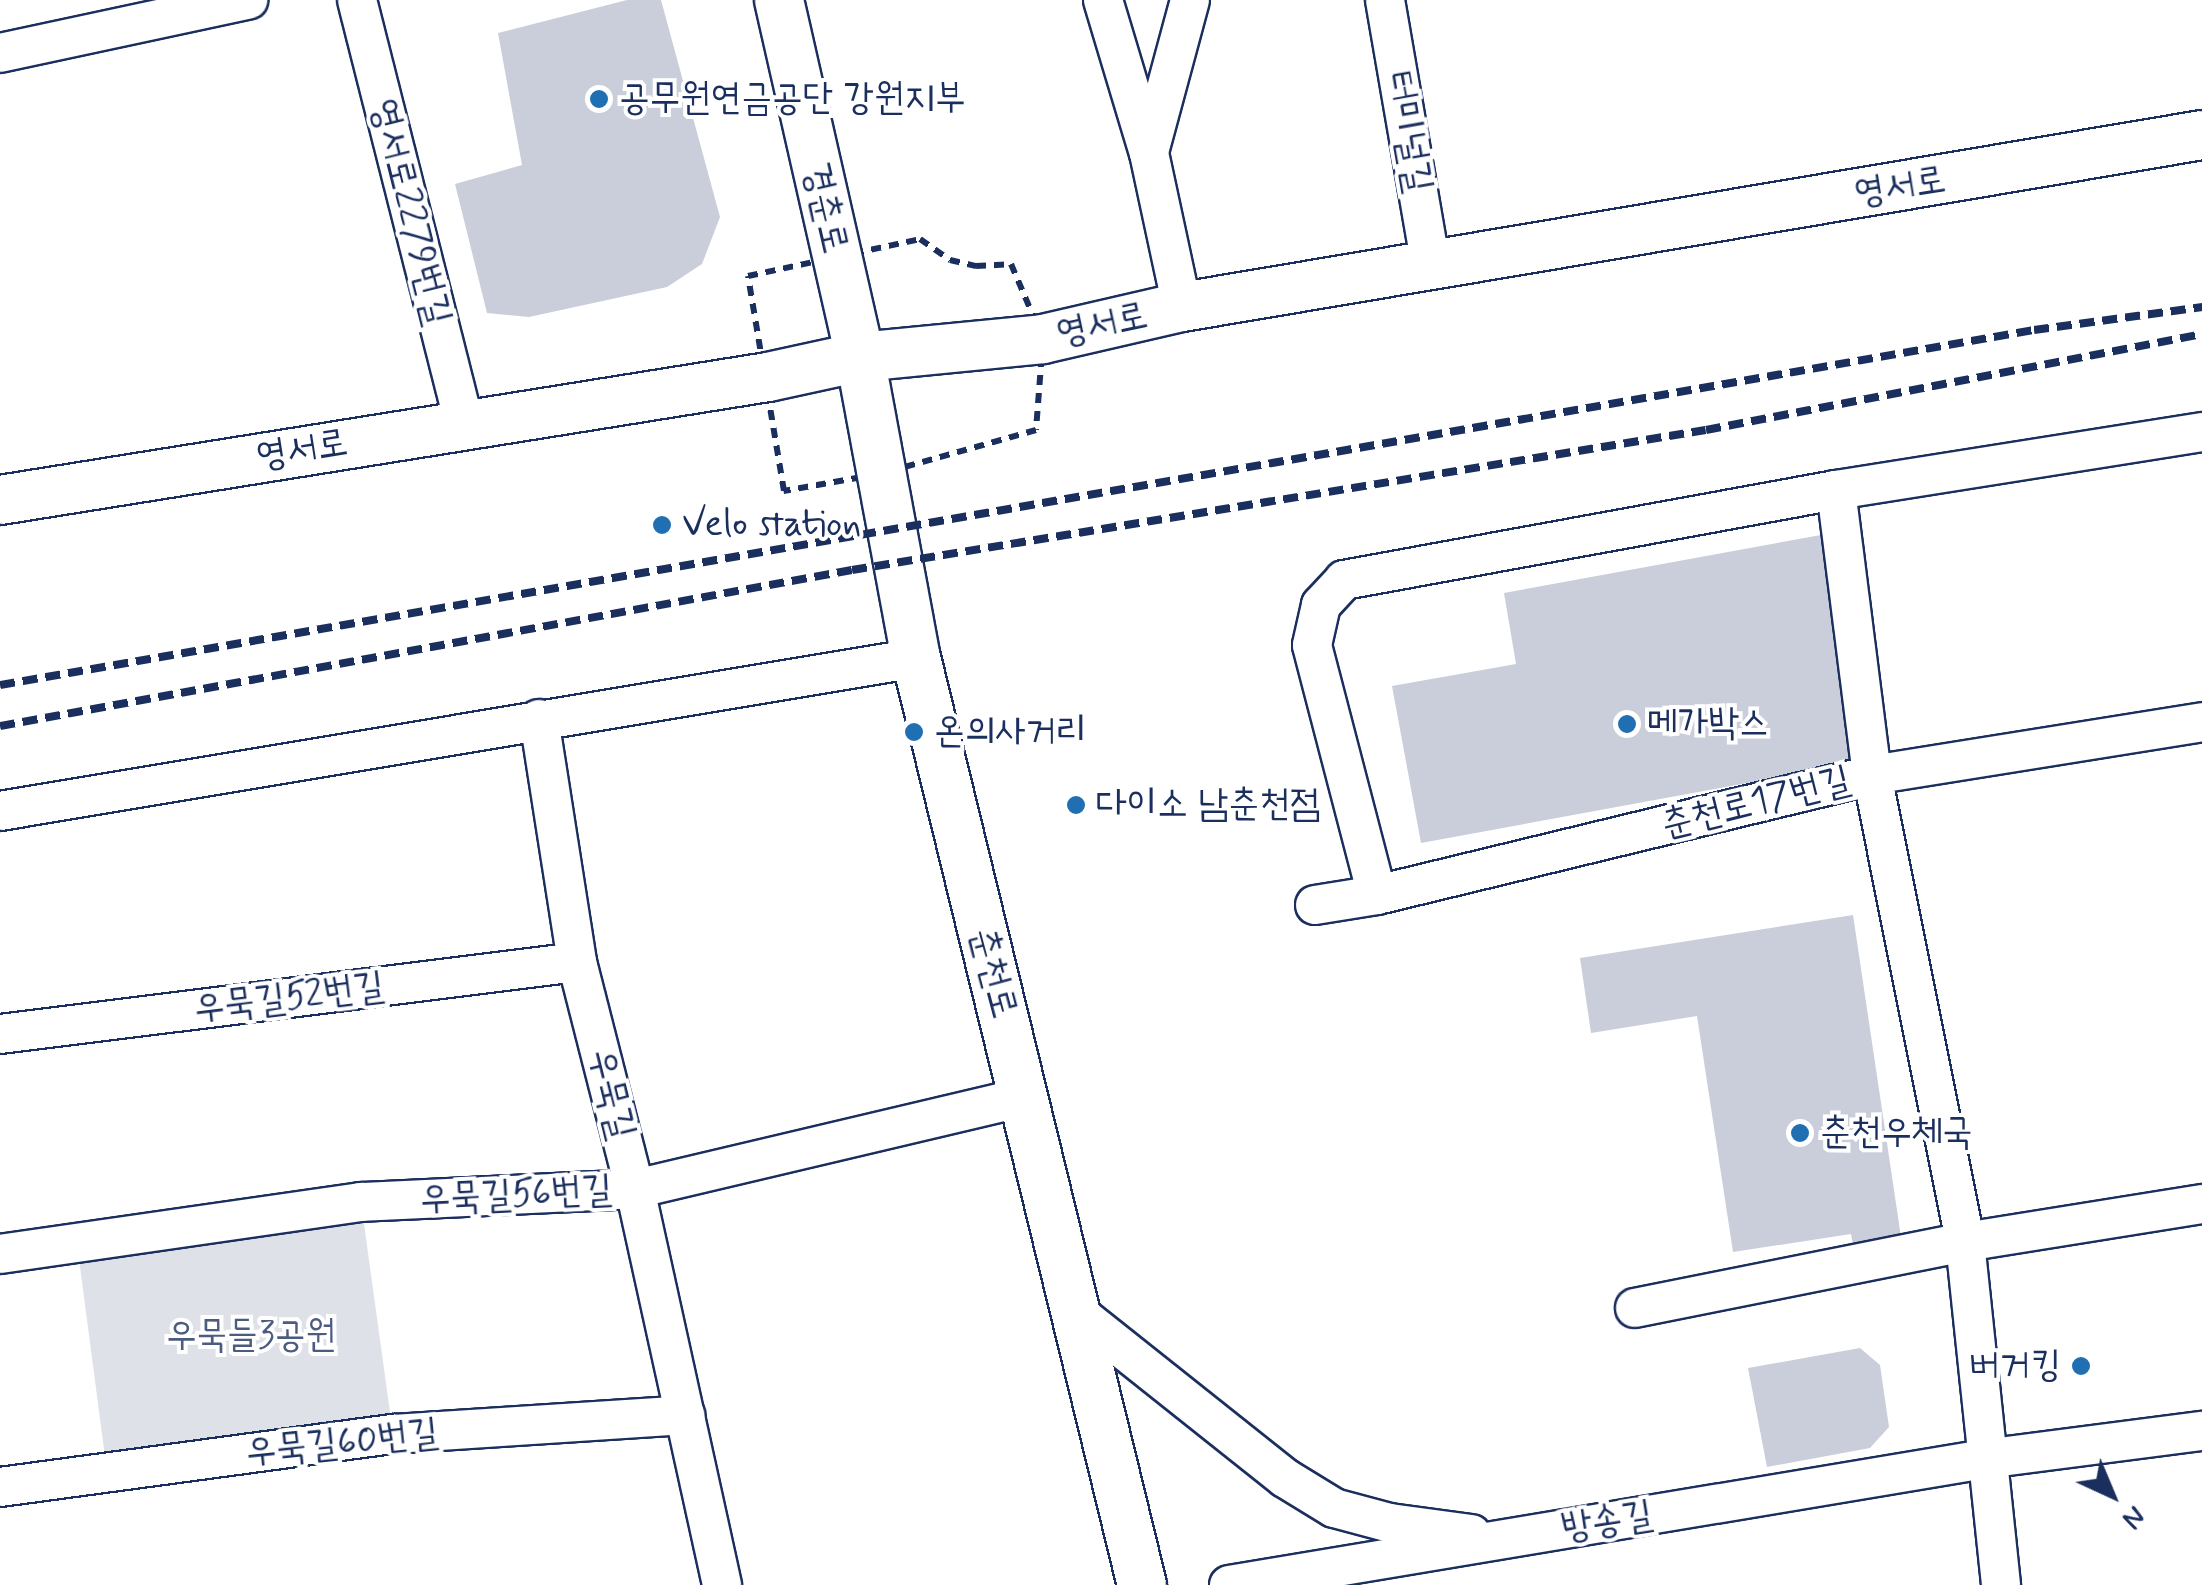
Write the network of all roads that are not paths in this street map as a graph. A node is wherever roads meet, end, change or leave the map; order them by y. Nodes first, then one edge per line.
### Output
1 (248, 0) edge
2 (357, 0) edge
3 (779, 0) edge
4 (1104, 0) edge
5 (1190, 0) edge
6 (1385, 0) edge
7 (160, 9) edge
8 (0, 53) edge
9 (2202, 135) edge
10 (1149, 153) junction
11 (1431, 265) junction
12 (1182, 308) junction
13 (860, 357) junction
14 (464, 423) junction
15 (2202, 432) edge
16 (1836, 490) junction
17 (0, 500) edge
18 (916, 658) junction
19 (539, 719) junction
20 (2202, 722) edge
21 (1872, 774) junction
22 (0, 811) edge
23 (1377, 895) junction
24 (1314, 905) dead end
25 (577, 962) junction
26 (0, 1034) edge
27 (1025, 1097) junction
28 (635, 1189) junction
29 (2202, 1204) edge
30 (1965, 1242) junction
31 (0, 1254) edge
32 (1635, 1308) dead end
33 (1075, 1311) junction
34 (686, 1415) junction
35 (2202, 1432) edge
36 (1985, 1459) junction
37 (0, 1487) edge
38 (1508, 1538) junction
39 (1408, 1555) junction
40 (722, 1585) edge
41 (1142, 1585) edge
42 (1229, 1585) edge
43 (1385, 1585) edge
44 (2001, 1585) edge

1 - 7 street
2 - 14 street, 영서로2279번길
3 - 13 street, 경춘로
4 - 10 street
5 - 10 street
6 - 11 street, 터미널길
7 - 8 street
9 - 11 street, 영서로
10 - 12 street
11 - 12 street, 영서로
12 - 13 street, 영서로
13 - 14 street, 영서로
13 - 18 street, 춘천로
14 - 17 street, 영서로
15 - 16 street
16 - 21 street
16 - 23 street
18 - 19 street
18 - 27 street, 춘천로
19 - 22 street
19 - 25 street, 우묵길
20 - 21 street, 춘천로17번길
21 - 23 street, 춘천로17번길
21 - 30 street
23 - 24 street, 춘천로17번길
25 - 26 street, 우묵길52번길
25 - 28 street, 우묵길
27 - 28 street, 우묵길56번길
27 - 33 street, 춘천로
28 - 31 street, 우묵길56번길
28 - 34 street, 우묵길
29 - 30 street
30 - 32 street
30 - 36 street
33 - 38 street
33 - 41 street, 춘천로
34 - 37 street, 우묵길60번길
34 - 40 street, 우묵길
35 - 36 street, 방송길
36 - 38 street, 방송길
36 - 44 street
38 - 39 street, 방송길
39 - 42 street, 방송길
39 - 43 street

